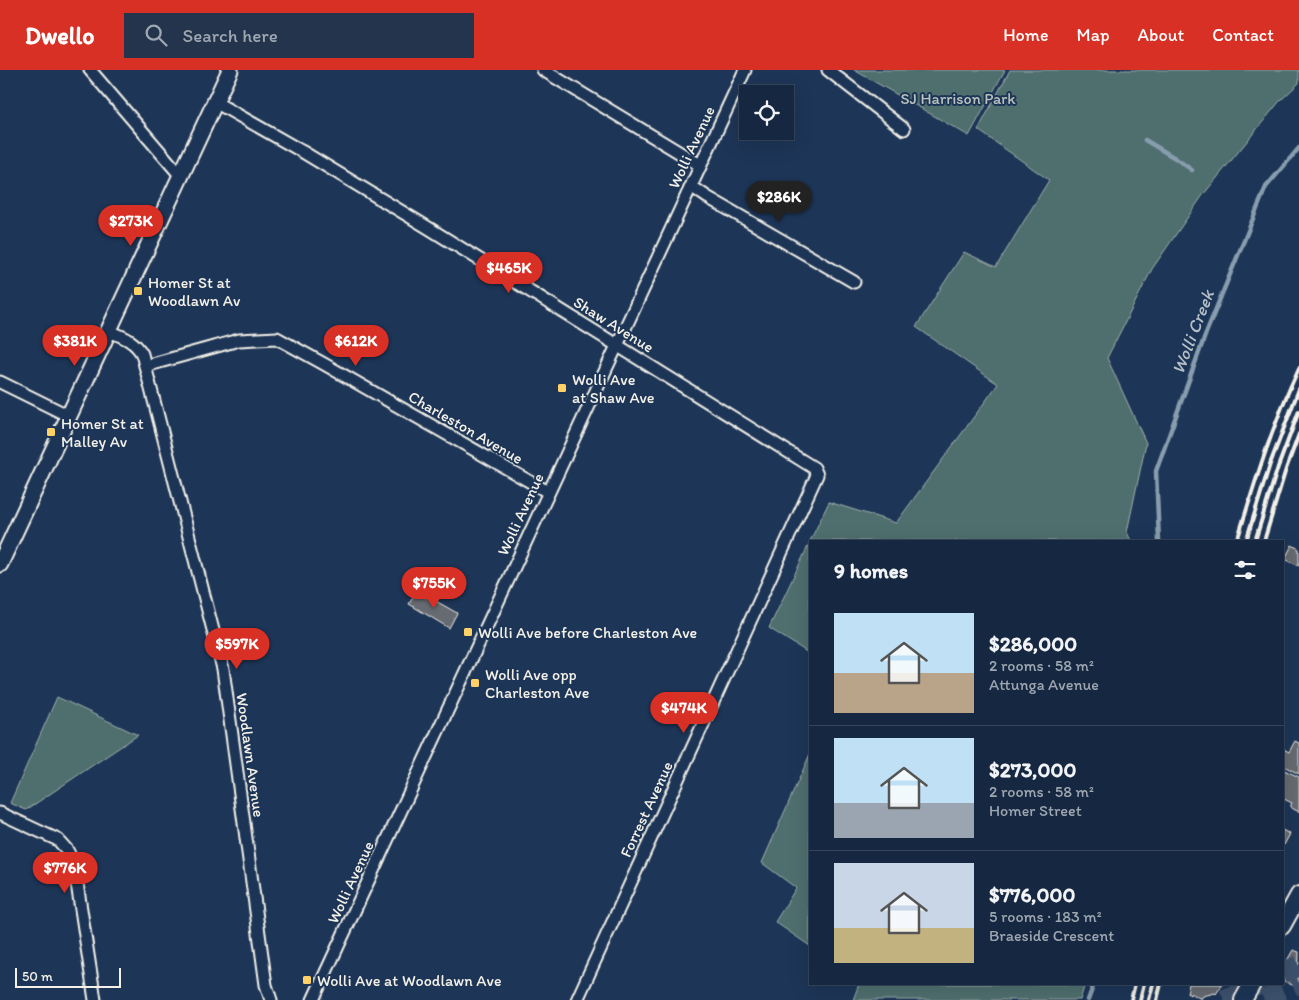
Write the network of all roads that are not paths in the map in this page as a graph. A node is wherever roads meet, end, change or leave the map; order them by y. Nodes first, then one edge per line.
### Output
1 (90, 70) edge
2 (230, 70) edge
3 (543, 70) edge
4 (828, 70) edge
5 (746, 71) edge
6 (215, 102) junction
7 (904, 128) dead end
8 (700, 165) junction
9 (180, 175) junction
10 (691, 186) junction
11 (854, 282) dead end
12 (109, 331) junction
13 (616, 345) junction
14 (145, 366) junction
15 (0, 382) edge
16 (69, 416) junction
17 (814, 468) joint
18 (548, 492) junction
19 (0, 564) edge
20 (0, 813) edge
21 (1297, 905) edge
22 (1284, 923) edge
23 (1251, 985) edge
24 (95, 1000) edge
25 (271, 1000) edge
26 (313, 1000) edge
27 (577, 1000) edge
28 (1243, 1000) edge

1 - 9 street
2 - 6 street
3 - 8 street
4 - 7 street
5 - 8 street, Wolli Avenue
6 - 9 street
6 - 13 street, Shaw Avenue
8 - 10 street, Wolli Avenue
9 - 12 street
10 - 11 street
10 - 13 street, Wolli Avenue
12 - 14 street, Woodlawn Avenue
12 - 16 street
13 - 17 street, Shaw Avenue
13 - 18 street, Wolli Avenue
14 - 18 street, Charleston Avenue
14 - 25 street, Woodlawn Avenue
15 - 16 street
16 - 19 street
17 - 27 street, Forrest Avenue
18 - 26 street, Wolli Avenue
20 - 24 street
21 - 22 main road
23 - 28 main road

